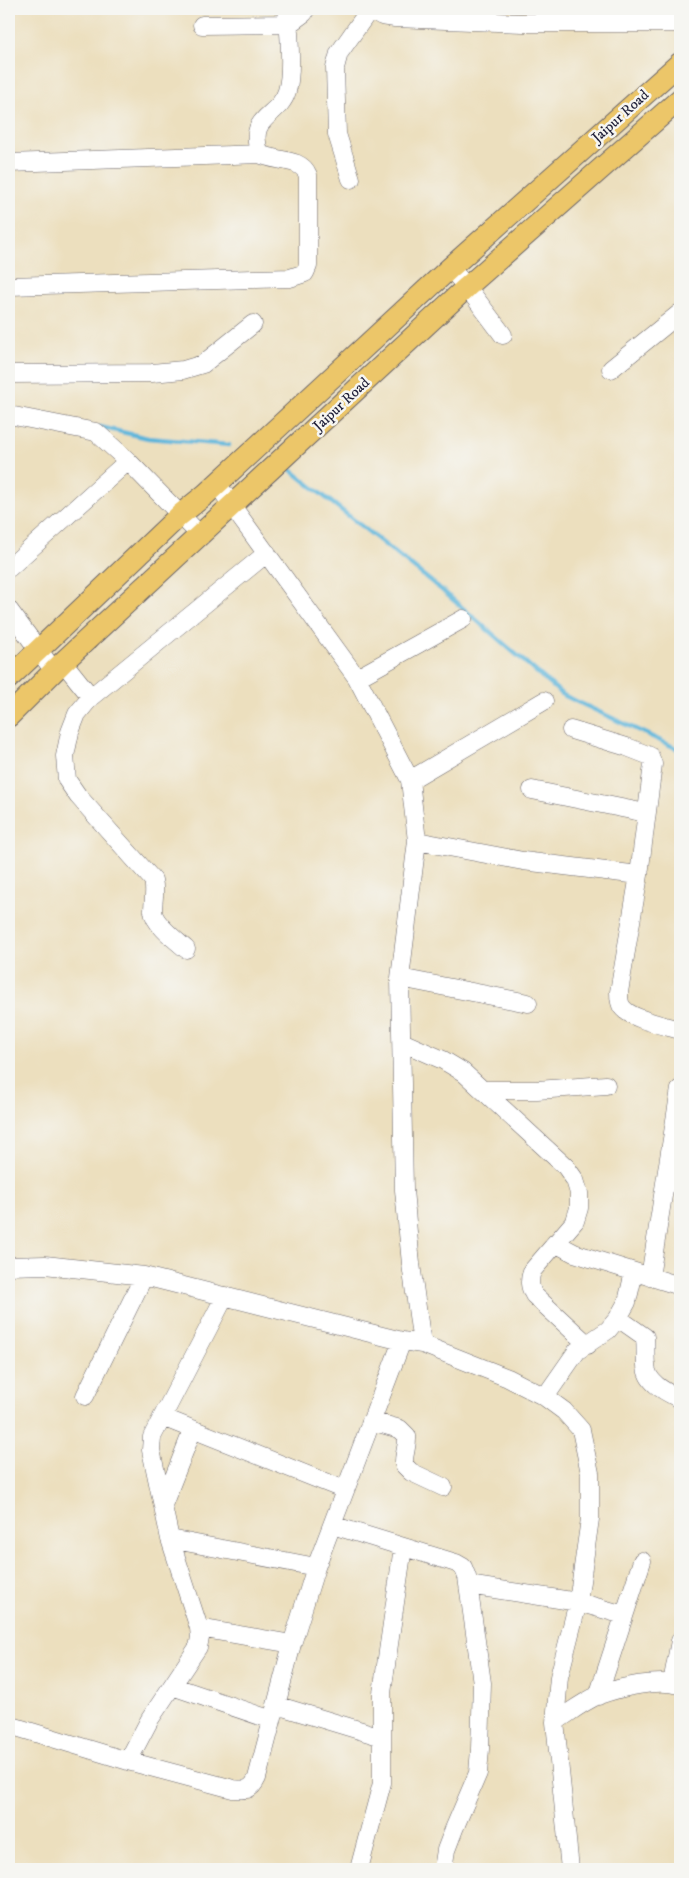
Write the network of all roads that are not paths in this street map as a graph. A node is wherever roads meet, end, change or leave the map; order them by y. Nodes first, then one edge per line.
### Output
1 (305, 9) edge
2 (369, 9) edge
3 (288, 16) edge
4 (680, 22) edge
5 (202, 25) dead end
6 (680, 63) edge
7 (680, 99) edge
8 (260, 154) junction
9 (9, 163) edge
10 (351, 180) dead end
11 (450, 268) junction
12 (9, 286) edge
13 (467, 287) junction
14 (680, 313) edge
15 (253, 324) dead end
16 (504, 335) dead end
17 (611, 369) dead end
18 (9, 374) edge
19 (9, 415) edge
20 (128, 461) junction
21 (217, 483) junction
22 (232, 506) junction
23 (180, 515) junction
24 (201, 536) junction
25 (267, 552) junction
26 (9, 568) edge
27 (9, 610) edge
28 (462, 618) dead end
29 (38, 650) junction
30 (58, 666) junction
31 (9, 678) edge
32 (357, 678) junction
33 (91, 697) junction
34 (544, 701) dead end
35 (9, 716) edge
36 (570, 730) dead end
37 (410, 780) junction
38 (532, 790) dead end
39 (646, 813) junction
40 (418, 841) junction
41 (639, 875) junction
42 (186, 949) dead end
43 (412, 981) junction
44 (528, 1003) dead end
45 (680, 1030) edge
46 (402, 1042) junction
47 (606, 1085) dead end
48 (680, 1089) edge
49 (483, 1090) junction
50 (555, 1244) junction
51 (9, 1266) edge
52 (642, 1274) junction
53 (144, 1276) junction
54 (680, 1286) edge
55 (225, 1296) junction
56 (618, 1318) junction
57 (402, 1341) junction
58 (422, 1344) junction
59 (588, 1345) junction
60 (85, 1396) dead end
61 (545, 1397) junction
62 (680, 1400) edge
63 (162, 1417) junction
64 (371, 1421) junction
65 (193, 1429) junction
66 (443, 1487) dead end
67 (345, 1490) junction
68 (163, 1505) junction
69 (332, 1525) junction
70 (170, 1539) junction
71 (402, 1547) junction
72 (642, 1561) dead end
73 (316, 1567) junction
74 (468, 1585) junction
75 (578, 1602) junction
76 (624, 1615) junction
77 (199, 1628) junction
78 (680, 1641) edge
79 (292, 1644) junction
80 (676, 1684) edge
81 (172, 1686) junction
82 (598, 1696) junction
83 (274, 1712) junction
84 (555, 1722) junction
85 (9, 1725) edge
86 (382, 1736) junction
87 (128, 1761) junction
88 (359, 1869) edge
89 (443, 1869) edge
90 (570, 1869) edge

1 - 3 street
2 - 4 street
2 - 10 street
3 - 5 street
3 - 8 street
6 - 11 main road, Jaipur Road
7 - 13 main road, Jaipur Road
8 - 9 street
8 - 12 street
11 - 13 street
11 - 21 main road, Jaipur Road
13 - 16 street
13 - 22 main road, Jaipur Road
14 - 17 street
15 - 18 street
19 - 20 street
20 - 23 street
20 - 26 street
21 - 22 street
21 - 23 main road, Jaipur Road
22 - 24 main road, Jaipur Road
22 - 25 street
23 - 24 street
23 - 29 main road, Jaipur Road
24 - 30 main road, Jaipur Road
25 - 32 street
25 - 33 street
27 - 29 street
28 - 32 street
29 - 30 street
29 - 31 main road, Jaipur Road
30 - 33 street
30 - 35 main road, Jaipur Road
32 - 37 street
33 - 42 street
34 - 37 street
36 - 39 street
37 - 40 street
38 - 39 street
39 - 41 street
40 - 41 street
40 - 43 street
41 - 45 street
43 - 44 street
43 - 46 street
46 - 49 street
46 - 58 street
47 - 49 street
48 - 52 street
49 - 50 street
50 - 52 street
50 - 59 street
51 - 53 street
52 - 54 street
52 - 56 street
53 - 55 street
53 - 60 street
55 - 57 street
55 - 63 street
56 - 59 street
56 - 62 street
57 - 58 street
57 - 64 street
58 - 61 street
59 - 61 street
61 - 75 street
63 - 65 street
63 - 68 street
64 - 66 street
64 - 67 street
65 - 67 street
65 - 68 street
67 - 69 street
68 - 70 street
69 - 71 street
69 - 73 street
70 - 73 street
70 - 77 street
71 - 74 street
71 - 86 street
72 - 76 street
73 - 79 street
74 - 75 street
74 - 89 street
75 - 76 street
75 - 84 street
76 - 82 street
77 - 79 street
77 - 81 street
78 - 80 street
79 - 83 street
80 - 82 street
81 - 83 street
81 - 87 street
82 - 84 street
83 - 86 street
83 - 87 street
84 - 90 street
85 - 87 street
86 - 88 street

